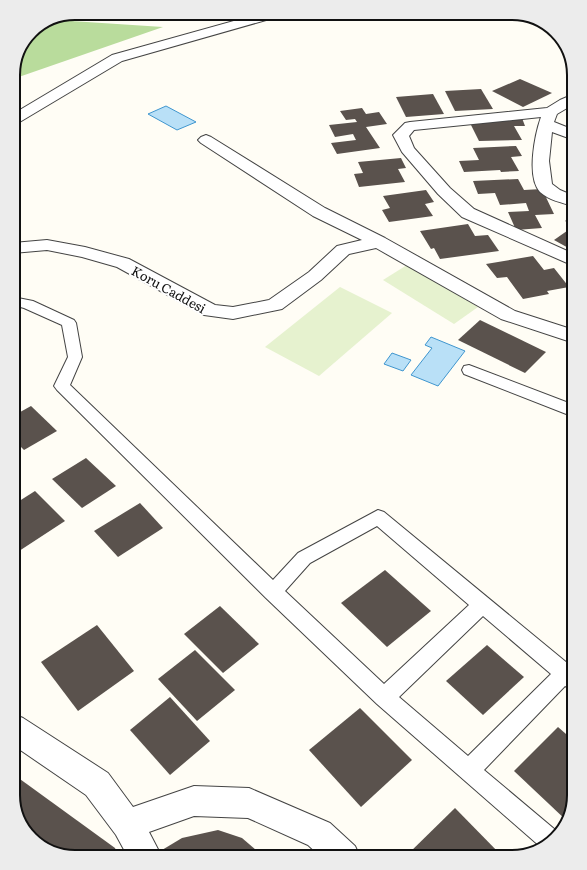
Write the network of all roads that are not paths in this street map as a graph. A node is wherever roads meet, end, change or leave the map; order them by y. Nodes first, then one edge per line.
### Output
1 (251, 20) edge
2 (567, 103) edge
3 (20, 116) edge
4 (548, 118) junction
5 (567, 130) edge
6 (206, 140) dead end
7 (567, 199) edge
8 (379, 242) junction
9 (20, 247) edge
10 (567, 259) edge
11 (20, 302) edge
12 (567, 335) edge
13 (469, 370) dead end
14 (567, 408) edge
15 (273, 592) junction
16 (482, 605) junction
17 (567, 675) edge
18 (567, 679) edge
19 (384, 697) junction
20 (20, 733) edge
21 (468, 770) junction
22 (127, 824) junction
23 (547, 838) edge
24 (142, 850) edge
25 (336, 850) edge

1 - 3 street
2 - 4 street
4 - 5 street
4 - 7 street
4 - 10 street
6 - 8 street
8 - 9 street, Koru Caddesi
8 - 12 street
11 - 15 lane
13 - 14 lane
15 - 16 lane
15 - 19 lane
16 - 17 lane
16 - 19 lane
18 - 21 lane
19 - 21 lane
20 - 22 street
21 - 23 lane
22 - 24 street
22 - 25 street

